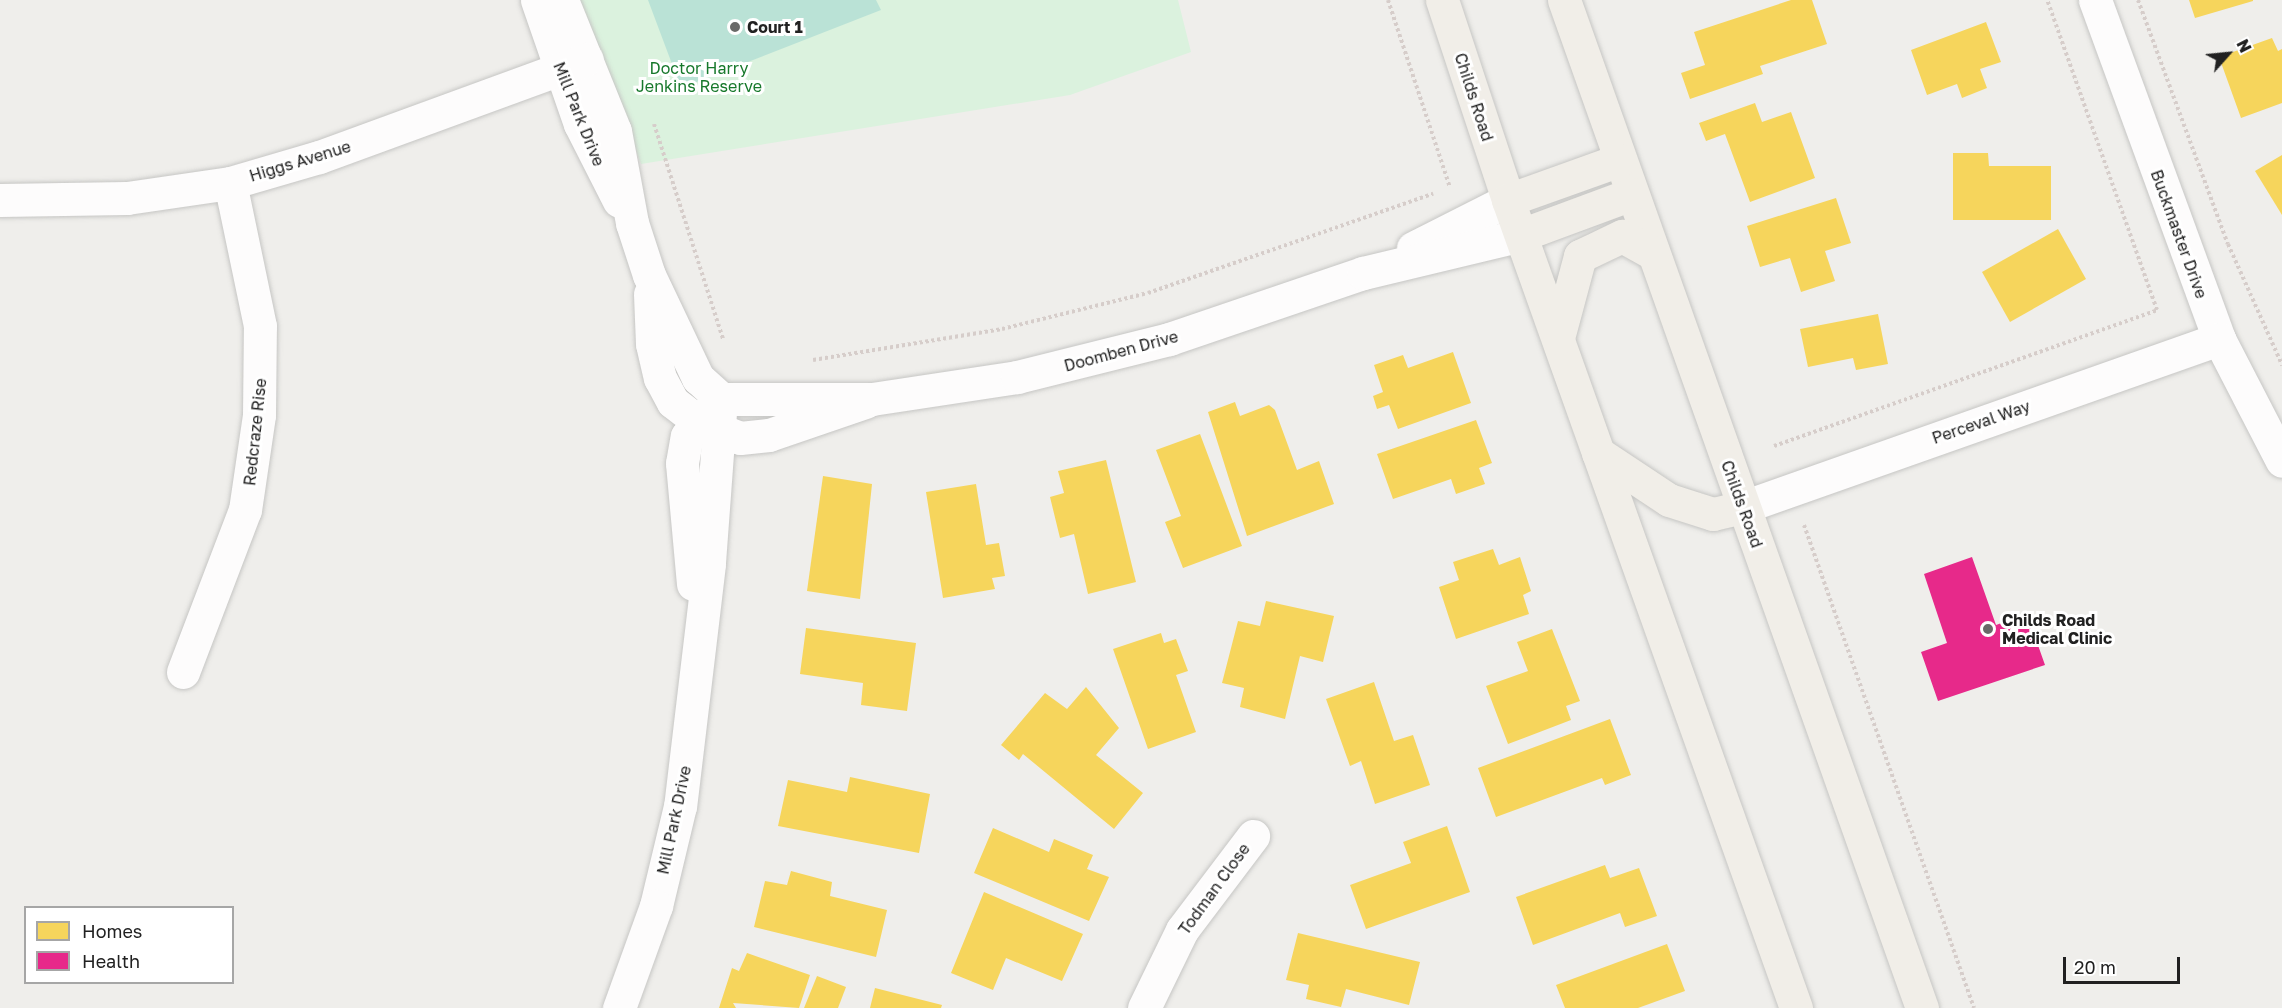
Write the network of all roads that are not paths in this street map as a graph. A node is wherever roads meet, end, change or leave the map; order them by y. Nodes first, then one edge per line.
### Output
1 (537, 0) edge
2 (562, 0) edge
3 (1442, 0) edge
4 (1564, 0) edge
5 (2095, 0) edge
6 (573, 64) junction
7 (1620, 160) junction
8 (230, 183) junction
9 (1632, 194) junction
10 (0, 200) edge
11 (1508, 200) junction
12 (1521, 235) junction
13 (1653, 253) junction
14 (1363, 273) junction
15 (649, 276) junction
16 (1558, 338) junction
17 (2219, 339) junction
18 (721, 399) junction
19 (872, 399) junction
20 (710, 427) junction
21 (1598, 453) junction
22 (2282, 460) edge
23 (1743, 507) junction
24 (183, 672) dead end
25 (1253, 836) dead end
26 (618, 1008) edge
27 (1144, 1008) edge
28 (1796, 1008) edge
29 (1922, 1008) edge

1 - 6 street, Mill Park Drive
2 - 6 street, Mill Park Drive
3 - 11 main road, Childs Road
4 - 7 main road, Childs Road
5 - 17 street, Buckmaster Drive
6 - 8 street, Higgs Avenue
6 - 15 street, Mill Park Drive
7 - 9 main road, Childs Road
7 - 11 main road
8 - 10 street, Higgs Avenue
8 - 24 street, Redcraze Rise
9 - 12 main road
9 - 13 main road, Childs Road
11 - 12 main road, Childs Road
11 - 14 street, Doomben Drive
12 - 14 street, Doomben Drive
12 - 16 main road, Childs Road
13 - 16 main road
13 - 23 main road, Childs Road
14 - 19 street, Doomben Drive
15 - 18 street, Mill Park Drive
15 - 20 street, Mill Park Drive
16 - 21 main road, Childs Road
17 - 22 street, Buckmaster Drive
17 - 23 street, Perceval Way
18 - 19 street, Doomben Drive
18 - 20 street, Mill Park Drive
19 - 20 street, Doomben Drive
20 - 26 street, Mill Park Drive
21 - 23 main road
21 - 28 main road, Childs Road
23 - 29 main road, Childs Road
25 - 27 street, Todman Close

